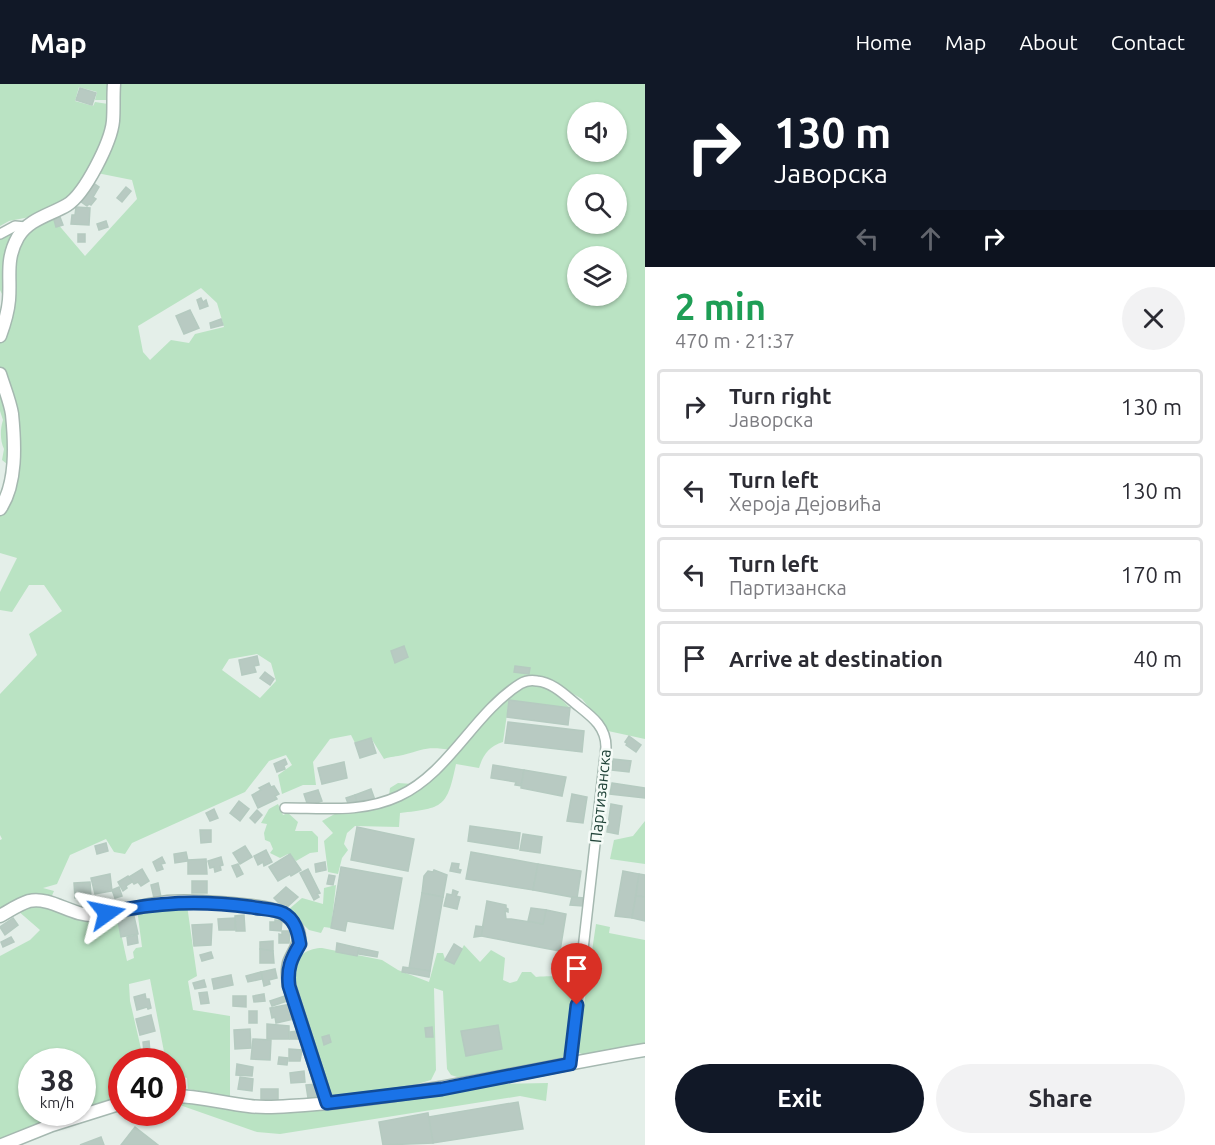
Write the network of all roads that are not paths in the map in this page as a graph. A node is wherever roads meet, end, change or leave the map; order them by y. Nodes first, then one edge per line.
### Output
1 (114, 84) edge
2 (27, 227) junction
3 (0, 234) edge
4 (0, 336) edge
5 (0, 374) edge
6 (0, 509) edge
7 (285, 808) dead end
8 (0, 915) edge
9 (645, 1050) edge
10 (570, 1064) junction
11 (186, 1096) edge
12 (327, 1103) junction
13 (108, 1107) edge
14 (2, 1145) edge

1 - 2 street
2 - 3 street
2 - 4 street
5 - 6 street
7 - 10 street, Партизанска
8 - 12 street
9 - 10 street
10 - 12 street
11 - 12 street
13 - 14 street

